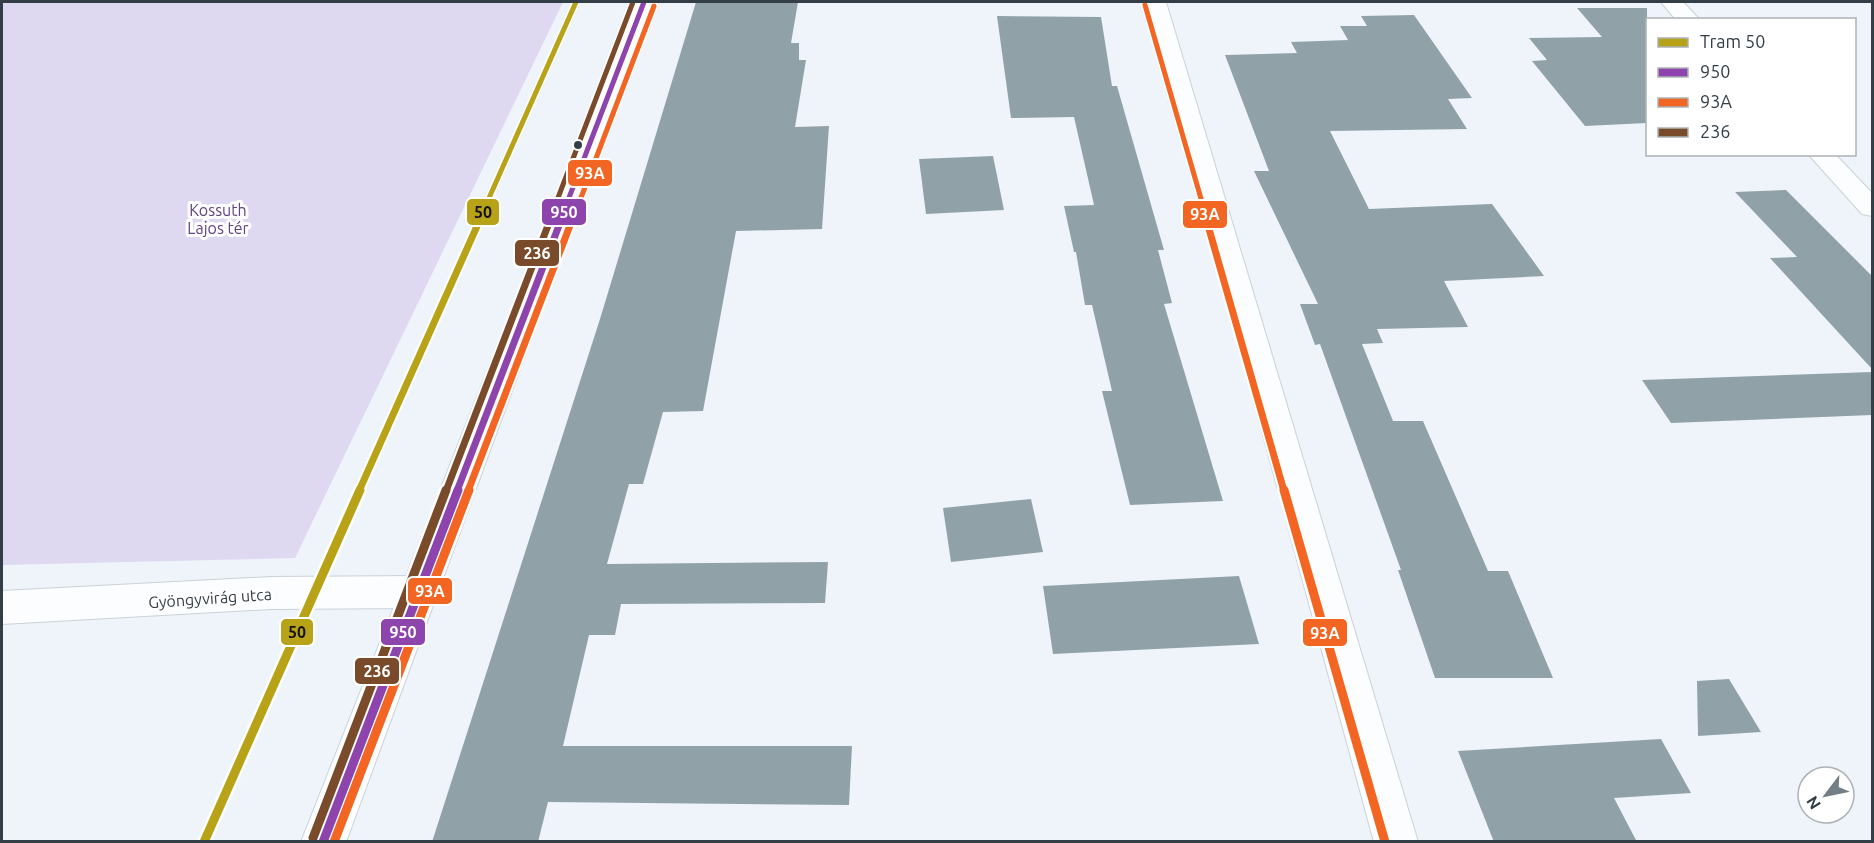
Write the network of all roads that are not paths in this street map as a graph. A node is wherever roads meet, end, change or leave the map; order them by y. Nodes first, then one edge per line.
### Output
1 (644, 2) edge
2 (1155, 2) edge
3 (1671, 2) edge
4 (1687, 18) edge
5 (1822, 156) edge
6 (1872, 208) edge
7 (418, 591) junction
8 (2, 608) edge
9 (323, 842) edge
10 (1396, 842) edge

1 - 7 street
2 - 10 street
3 - 4 street
5 - 6 street
7 - 8 street, Gyöngyvirág utca
7 - 9 street

